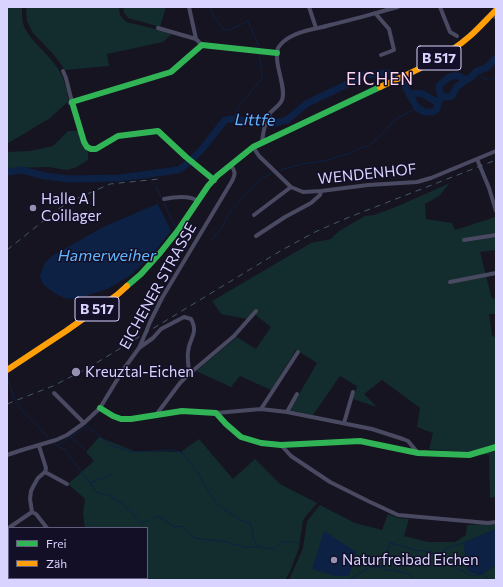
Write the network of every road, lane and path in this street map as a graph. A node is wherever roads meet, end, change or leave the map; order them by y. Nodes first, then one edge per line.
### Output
1 (189, 7) edge
2 (309, 7) edge
3 (398, 7) edge
4 (440, 7) edge
5 (496, 10) edge
6 (375, 13) junction
7 (158, 28) dead end
8 (316, 28) junction
9 (457, 36) dead end
10 (196, 39) junction
11 (202, 44) junction
12 (278, 53) junction
13 (381, 55) dead end
14 (63, 71) dead end
15 (71, 103) junction
16 (262, 142) junction
17 (253, 147) junction
18 (496, 151) edge
19 (477, 159) junction
20 (231, 164) junction
21 (214, 180) junction
22 (291, 187) junction
23 (322, 191) junction
24 (164, 199) dead end
25 (198, 201) junction
26 (495, 204) edge
27 (496, 211) edge
28 (254, 215) dead end
29 (496, 235) edge
30 (256, 236) dead end
31 (464, 240) dead end
32 (496, 272) edge
33 (450, 282) dead end
34 (256, 311) dead end
35 (139, 348) junction
36 (298, 352) dead end
37 (7, 370) edge
38 (189, 374) junction
39 (353, 392) dead end
40 (54, 393) dead end
41 (297, 394) dead end
42 (100, 408) junction
43 (261, 409) junction
44 (286, 412) junction
45 (216, 413) junction
46 (156, 415) junction
47 (84, 423) junction
48 (344, 423) junction
49 (281, 445) junction
50 (39, 446) junction
51 (496, 447) edge
52 (418, 453) junction
53 (7, 456) edge
54 (45, 472) junction
55 (67, 484) dead end
56 (32, 512) junction
57 (496, 522) edge
58 (10, 527) edge
59 (46, 527) edge

1 - 10 street
2 - 8 street
3 - 6 street
4 - 9 street
5 - 16 street, B 517
6 - 8 street
6 - 13 street
7 - 10 street
8 - 12 street
10 - 11 street
11 - 12 street
11 - 15 street
12 - 16 street
14 - 15 street
15 - 21 street
16 - 17 street, B 517
17 - 20 street, B 517
17 - 22 street
18 - 19 street, WENDENHOF
19 - 23 street, WENDENHOF
19 - 26 street
20 - 21 street, B 517
20 - 35 street, EICHENER STRASSE
21 - 25 street, B 517
22 - 23 street, WENDENHOF
22 - 28 street
23 - 30 street
24 - 25 street
25 - 37 street, B 517
26 - 27 street
29 - 31 street
32 - 33 street
34 - 38 street
35 - 38 street
35 - 42 street, EICHENER STRASSE
36 - 43 street
38 - 46 street
39 - 48 street
40 - 47 street
41 - 44 street
42 - 46 street
42 - 47 street, EICHENER STRASSE
43 - 44 street
43 - 45 street
44 - 48 street
45 - 46 street
45 - 49 street
47 - 50 street, EICHENER STRASSE
48 - 52 street
49 - 52 street
49 - 57 street
50 - 53 street, EICHENER STRASSE
50 - 54 street
51 - 52 street
54 - 55 street
54 - 56 street
56 - 58 street
56 - 59 street

